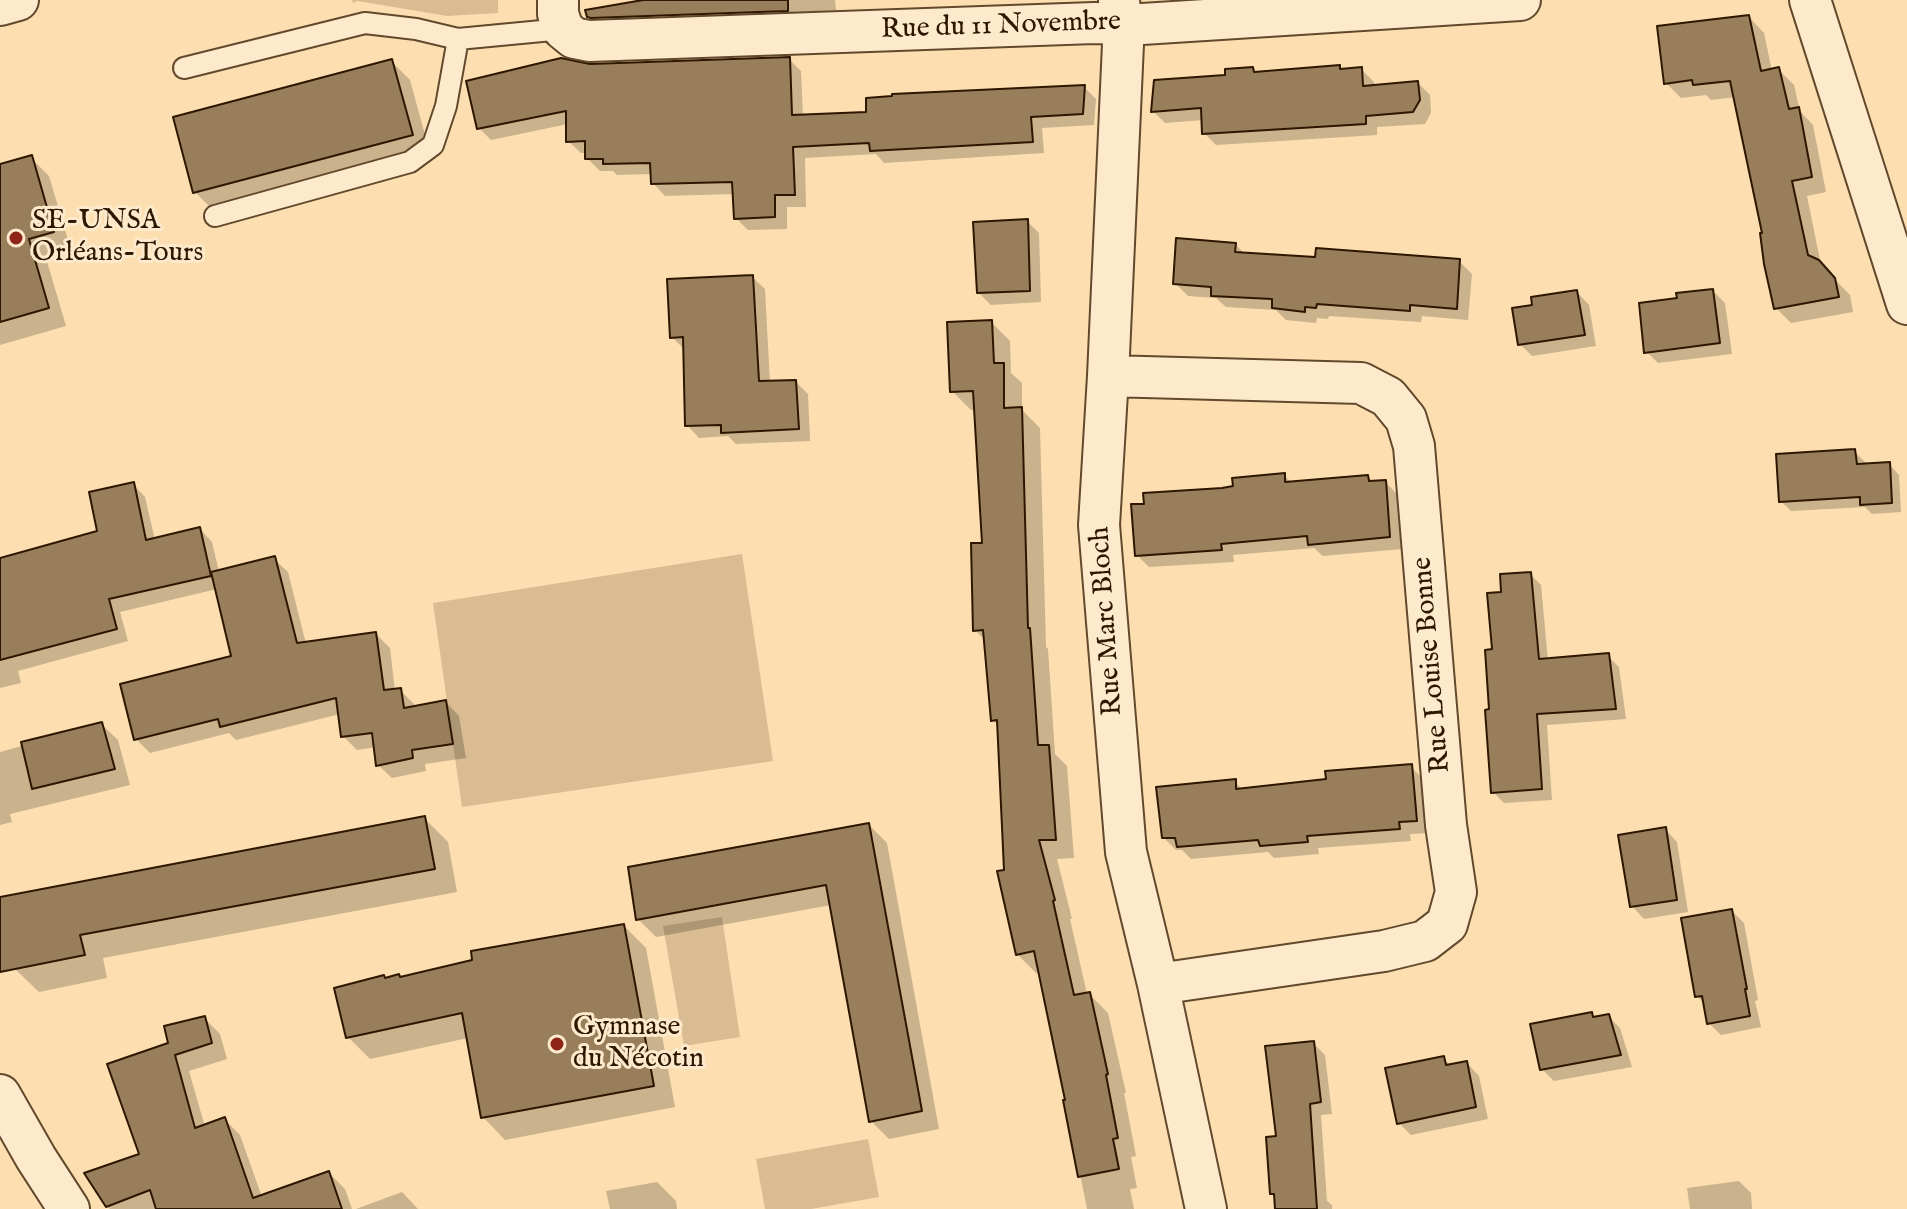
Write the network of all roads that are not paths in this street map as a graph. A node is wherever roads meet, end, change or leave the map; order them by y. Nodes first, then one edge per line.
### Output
1 (18, 0) edge
2 (1520, 0) edge
3 (1810, 0) edge
4 (0, 5) edge
5 (1121, 12) edge
6 (561, 14) edge
7 (458, 39) junction
8 (184, 68) dead end
9 (215, 216) dead end
10 (1907, 304) edge
11 (1108, 376) junction
12 (1158, 984) junction
13 (0, 1095) edge
14 (69, 1209) edge
15 (1206, 1209) edge

1 - 4 street
2 - 5 street, Rue du 11 Novembre
3 - 10 street
5 - 6 street, Rue du 11 Novembre
5 - 11 street, Rue Marc Bloch
6 - 7 lane
7 - 8 lane
7 - 9 lane
11 - 12 street, Rue Marc Bloch
11 - 12 street, Rue Louise Bonne
12 - 15 street, Rue Marc Bloch
13 - 14 street

